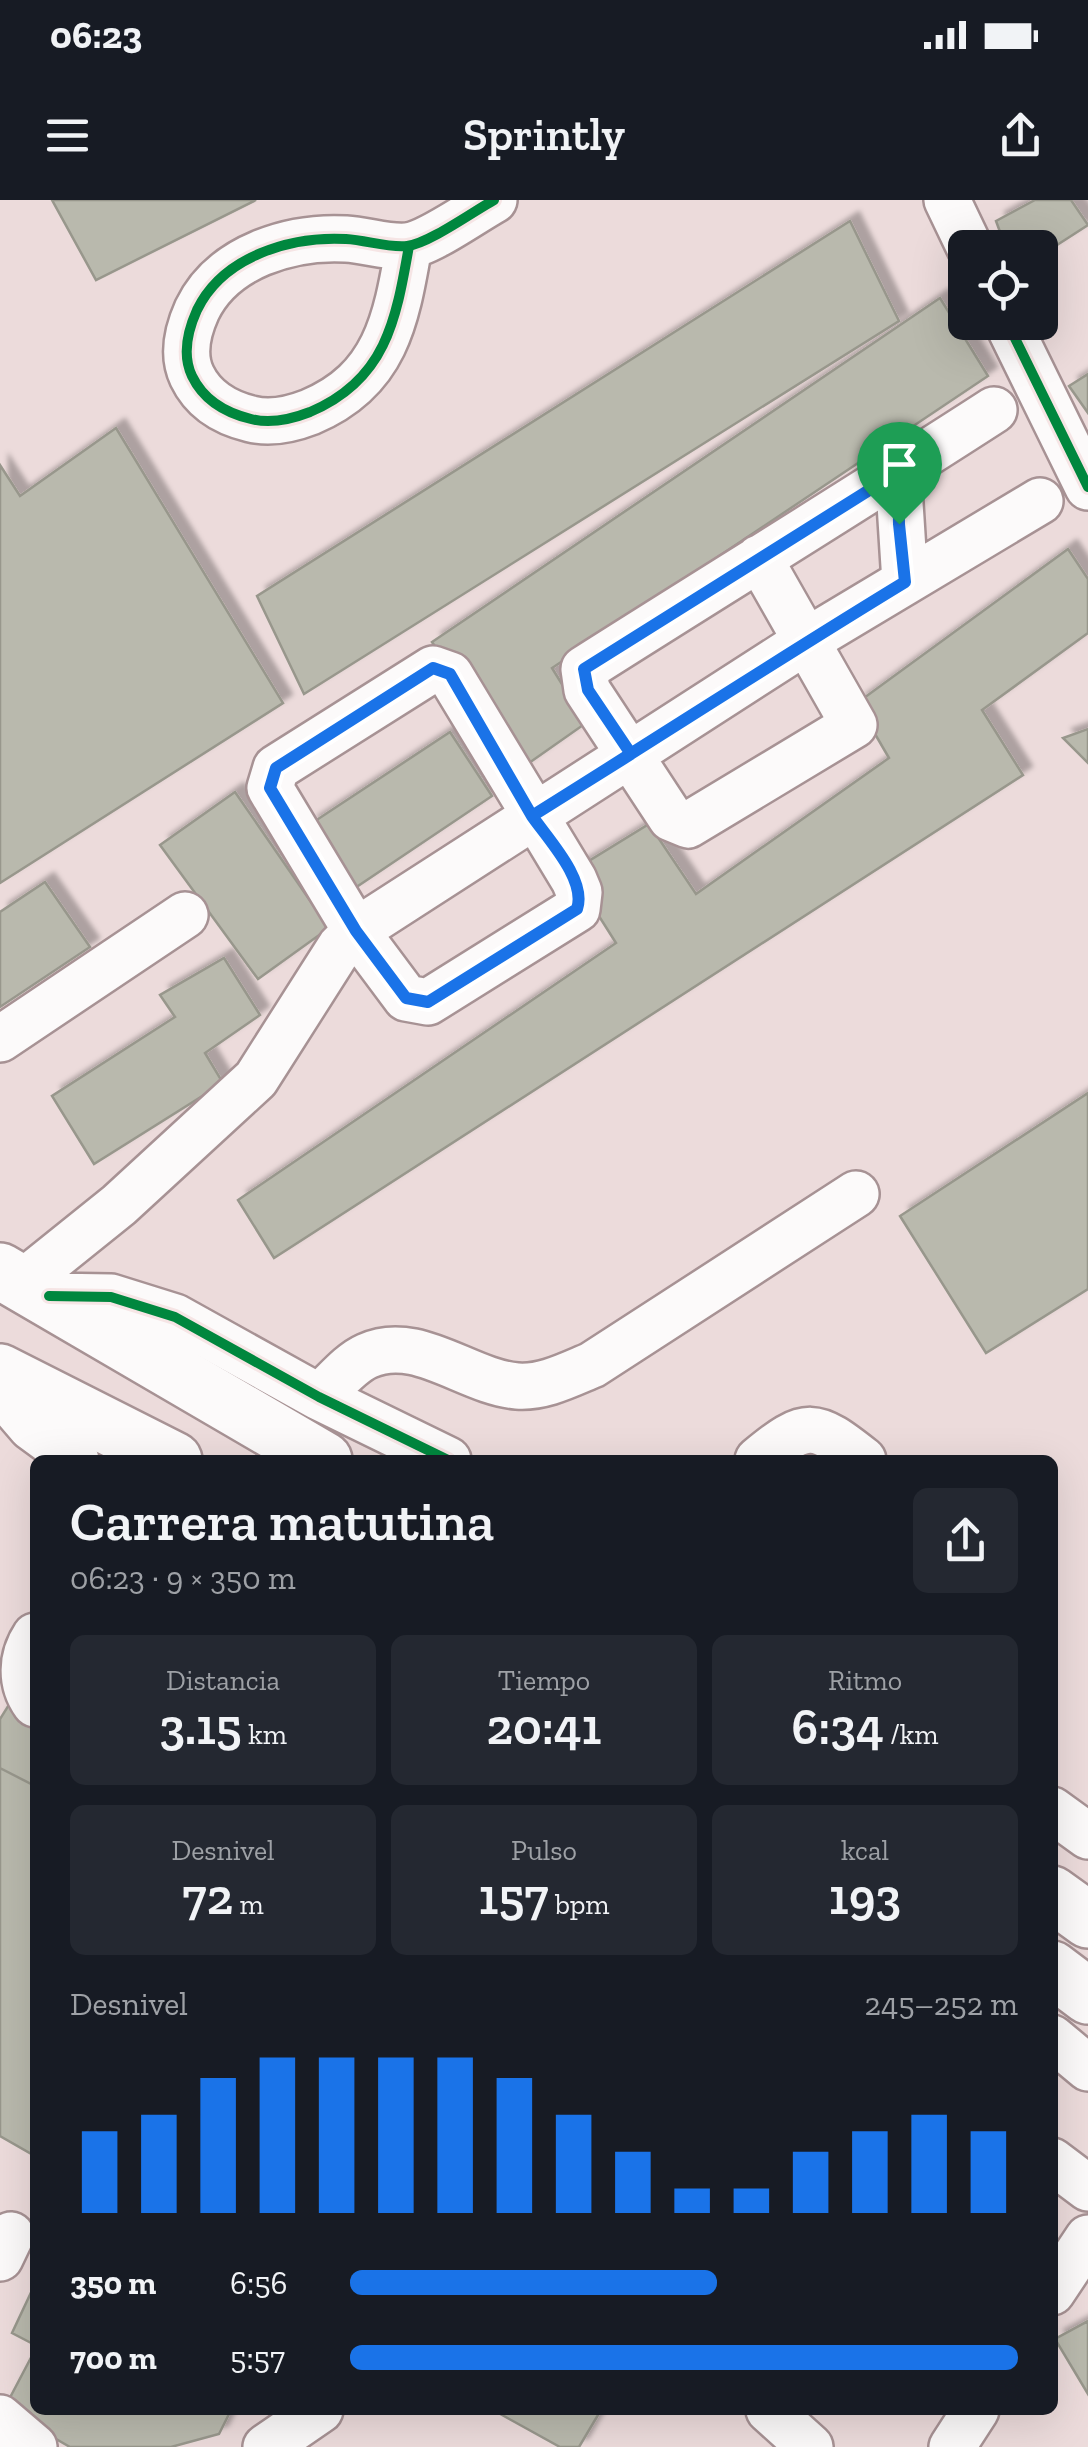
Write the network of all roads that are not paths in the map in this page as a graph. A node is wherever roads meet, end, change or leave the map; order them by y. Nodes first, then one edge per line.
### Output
1 (494, 200) edge
2 (947, 200) edge
3 (961, 230) edge
4 (409, 246) junction
5 (1016, 340) edge
6 (994, 410) dead end
7 (898, 472) junction
8 (1088, 486) edge
9 (1040, 501) dead end
10 (759, 558) junction
11 (905, 582) junction
12 (808, 640) junction
13 (631, 754) junction
14 (532, 816) junction
15 (185, 916) dead end
16 (356, 931) junction
17 (0, 1039) edge
18 (856, 1194) dead end
19 (24, 1283) edge
20 (0, 1372) edge
21 (0, 1391) edge
22 (319, 1397) junction
23 (69, 1455) edge
24 (164, 1455) edge
25 (316, 1455) edge
26 (438, 1455) edge
27 (764, 1455) edge
28 (857, 1455) edge
29 (30, 1606) edge
30 (30, 1649) edge
31 (0, 1654) edge
32 (0, 1677) edge
33 (30, 1694) edge
34 (30, 1725) edge
35 (1058, 1814) edge
36 (1088, 1836) edge
37 (1058, 1898) edge
38 (1088, 1920) edge
39 (1058, 1974) edge
40 (1088, 1996) edge
41 (1058, 2043) edge
42 (1088, 2068) edge
43 (1058, 2166) edge
44 (1088, 2188) edge
45 (1088, 2238) edge
46 (1058, 2283) edge
47 (313, 2415) edge
48 (775, 2415) edge
49 (973, 2415) edge
50 (0, 2418) edge
51 (34, 2447) edge
52 (266, 2447) edge
53 (810, 2447) edge
54 (952, 2447) edge

1 - 4 street
2 - 3 street
4 - 4 street
5 - 8 street
6 - 7 street
7 - 10 street
7 - 11 street
9 - 11 street
10 - 12 street
10 - 13 street
11 - 12 street
12 - 13 street
12 - 13 street
13 - 14 street
14 - 16 street
14 - 16 street
14 - 16 street
15 - 17 street
16 - 19 street
18 - 22 street
19 - 22 street
19 - 25 main road
20 - 24 main road
21 - 23 street
22 - 26 street
27 - 28 street
29 - 31 street
30 - 33 street
32 - 34 street
35 - 36 street
37 - 38 main road
39 - 40 main road
41 - 42 street
43 - 44 street
45 - 46 street
47 - 52 street
48 - 53 street
49 - 54 street
50 - 51 street

